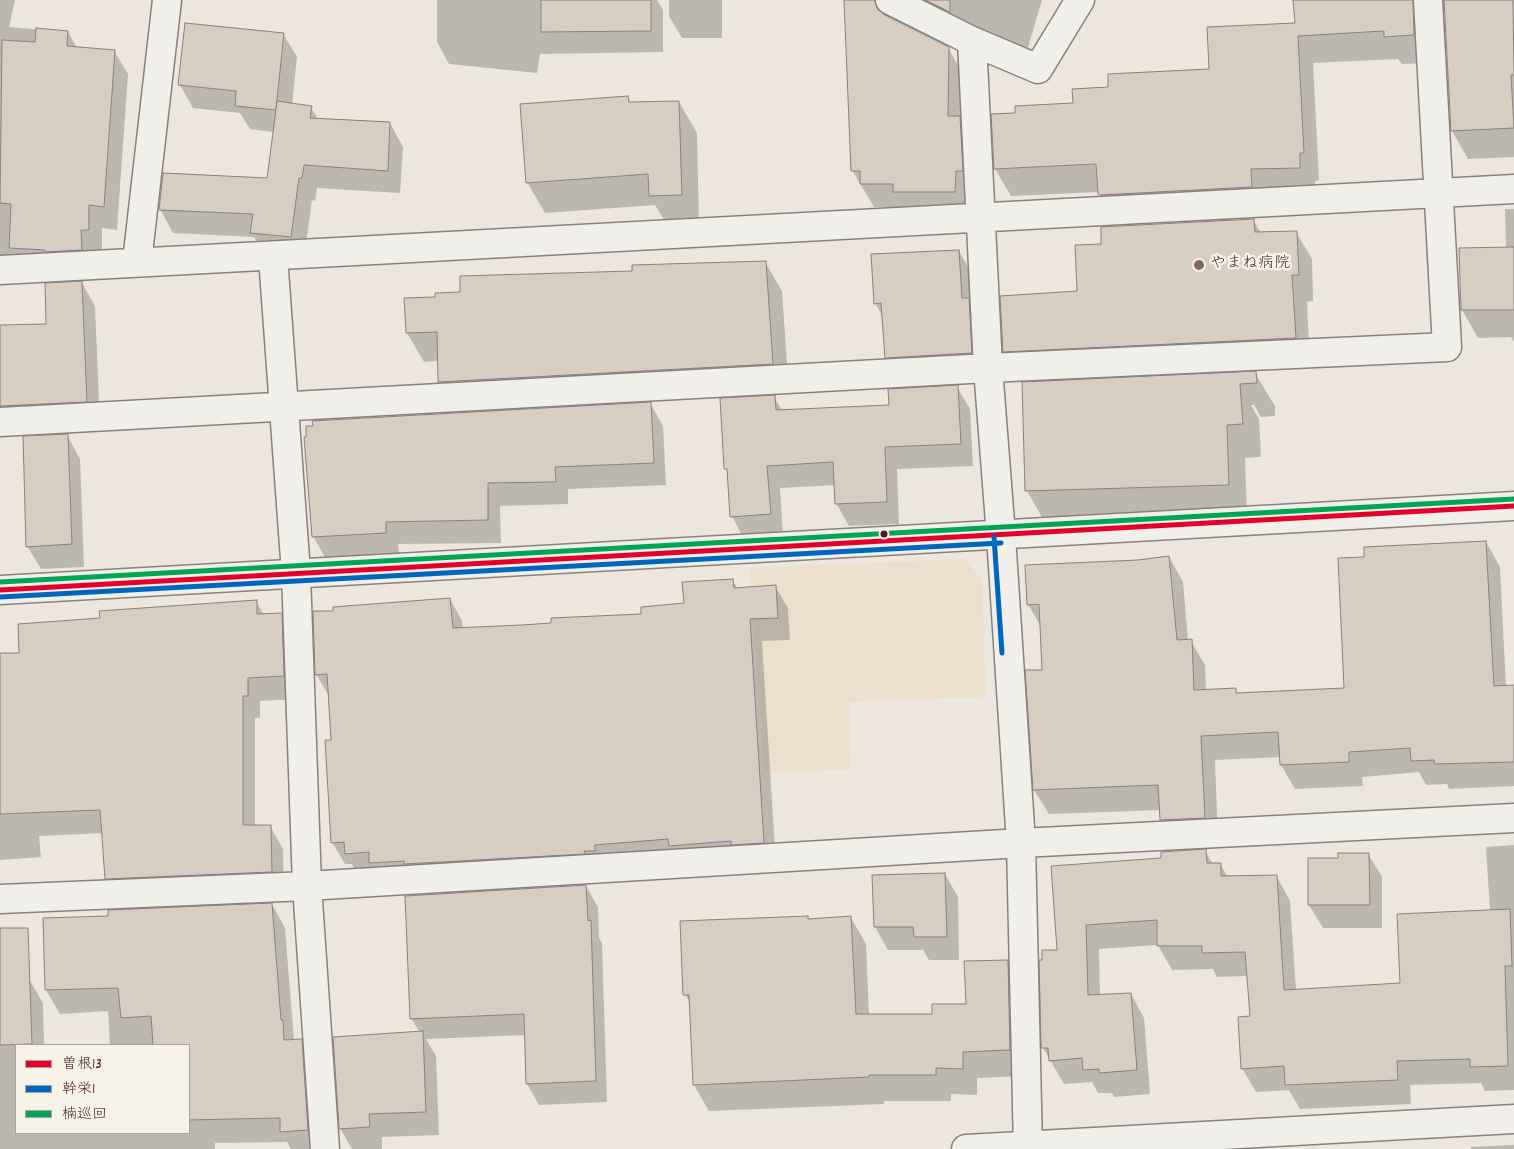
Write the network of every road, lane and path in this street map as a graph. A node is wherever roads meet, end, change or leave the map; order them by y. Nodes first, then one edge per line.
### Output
1 (167, 0) edge
2 (890, 0) edge
3 (1080, 0) edge
4 (1428, 0) edge
5 (972, 41) junction
6 (1514, 189) edge
7 (1437, 194) junction
8 (980, 219) junction
9 (273, 256) junction
10 (137, 262) junction
11 (0, 270) edge
12 (988, 368) junction
13 (284, 407) junction
14 (0, 422) edge
15 (1514, 506) edge
16 (1001, 536) junction
17 (296, 573) junction
18 (0, 590) edge
19 (1514, 818) edge
20 (1021, 843) junction
21 (307, 886) junction
22 (0, 899) edge
23 (1514, 1119) edge
24 (1028, 1147) edge
25 (325, 1149) edge
26 (966, 1149) edge

1 - 10 street
2 - 5 street
3 - 5 street
4 - 7 street
5 - 8 street
6 - 7 street
7 - 8 street
7 - 12 street
8 - 9 street
8 - 12 street
9 - 10 street
9 - 13 street
10 - 11 street
12 - 13 street
12 - 16 street
13 - 14 street
13 - 17 street
15 - 16 street
16 - 17 street
16 - 20 street
17 - 18 street
17 - 21 street
19 - 20 street
20 - 21 street
20 - 24 street
21 - 22 street
21 - 25 street
23 - 24 street
24 - 26 street

